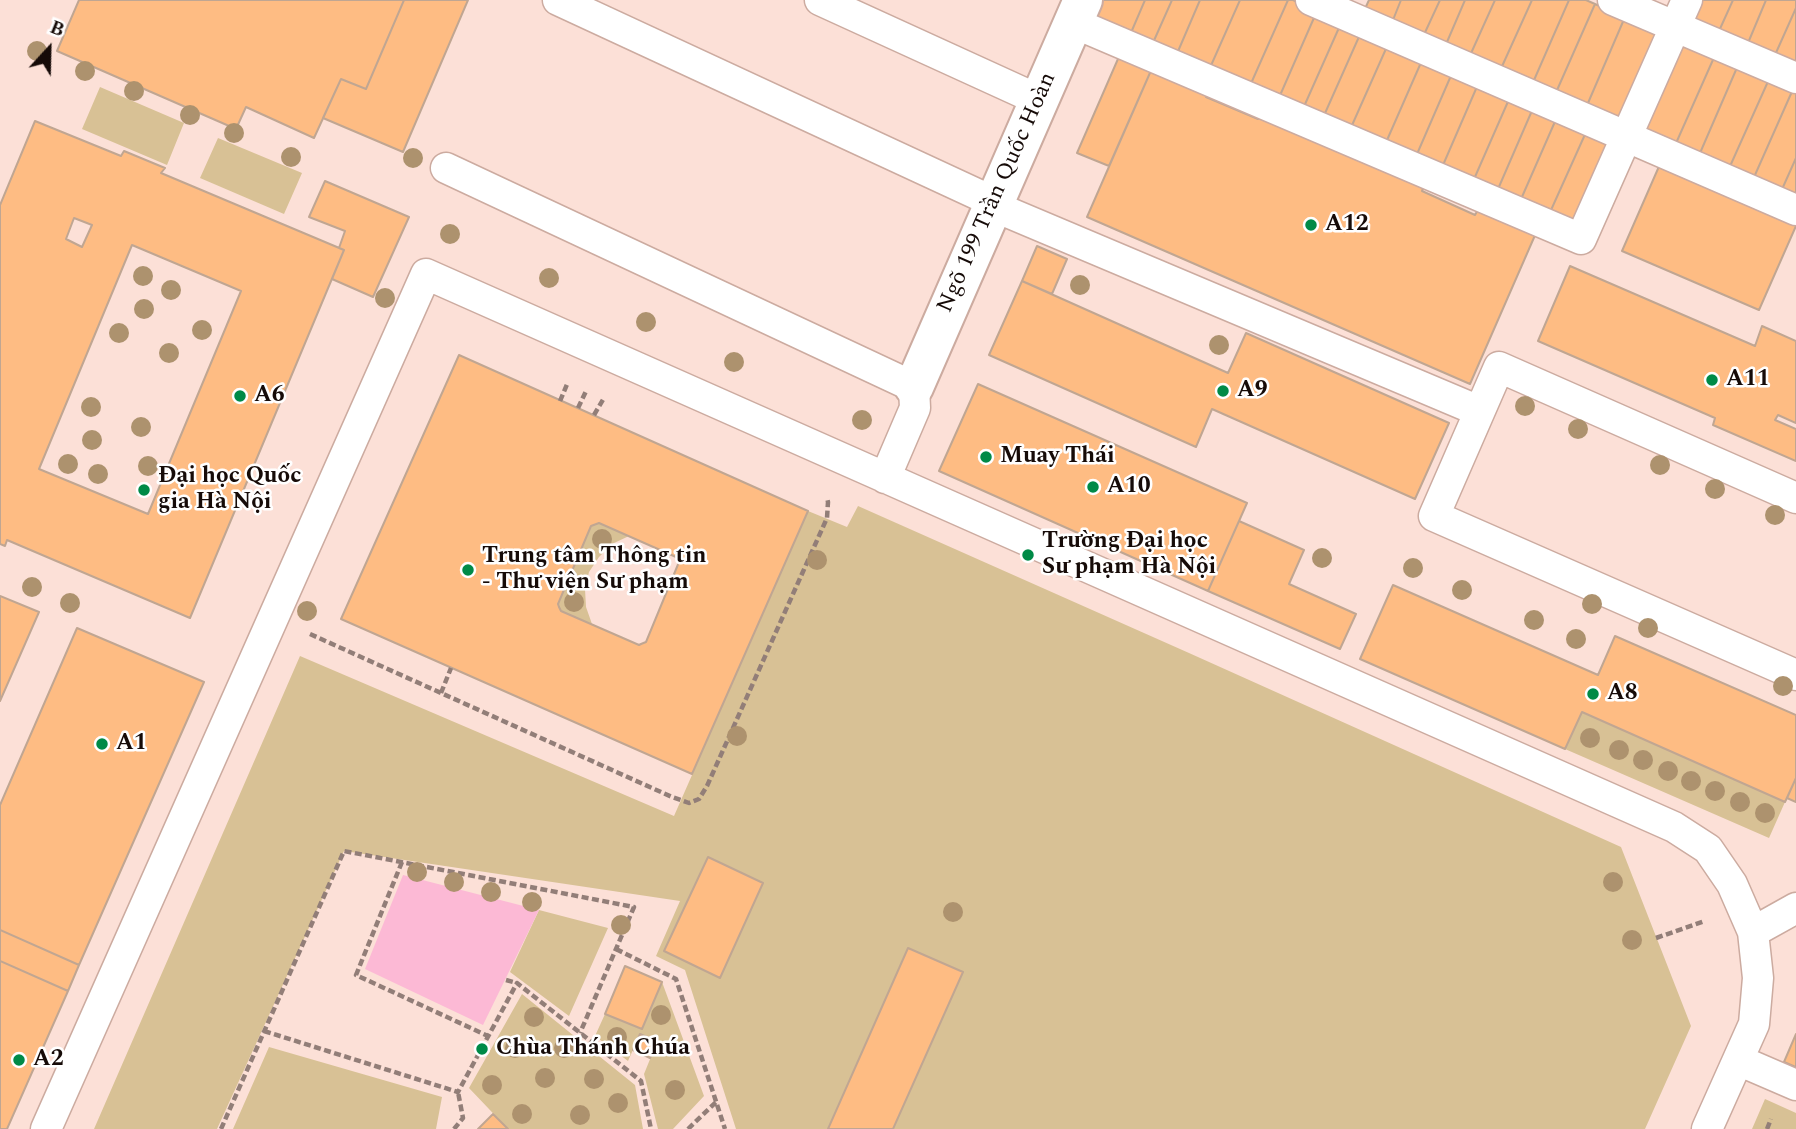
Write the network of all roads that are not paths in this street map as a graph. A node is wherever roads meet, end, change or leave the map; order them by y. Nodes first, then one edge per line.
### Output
1 (558, 0) edge
2 (820, 0) edge
3 (1311, 0) edge
4 (1613, 0) edge
5 (1078, 11) edge
6 (1681, 13) edge
7 (1796, 78) edge
8 (1039, 100) junction
9 (1626, 136) junction
10 (446, 168) dead end
11 (993, 204) junction
12 (1796, 210) edge
13 (914, 387) junction
14 (1479, 411) junction
15 (885, 478) junction
16 (1796, 498) edge
17 (1796, 675) edge
18 (1796, 908) edge
19 (1748, 919) junction
20 (1738, 1060) junction
21 (1796, 1085) edge
22 (46, 1129) edge
23 (1707, 1129) edge

1 - 11 lane
2 - 8 lane
3 - 9 lane
4 - 6 lane
5 - 8 street, Ngõ 199 Trần Quốc Hoàn
5 - 9 lane
6 - 7 lane
6 - 9 lane
8 - 11 street, Ngõ 199 Trần Quốc Hoàn
9 - 12 lane
10 - 13 lane
11 - 13 street, Ngõ 199 Trần Quốc Hoàn
11 - 14 lane
13 - 15 lane
14 - 16 lane
14 - 17 lane
15 - 19 lane
15 - 22 lane
18 - 19 lane
19 - 20 lane
20 - 21 lane
20 - 23 lane

